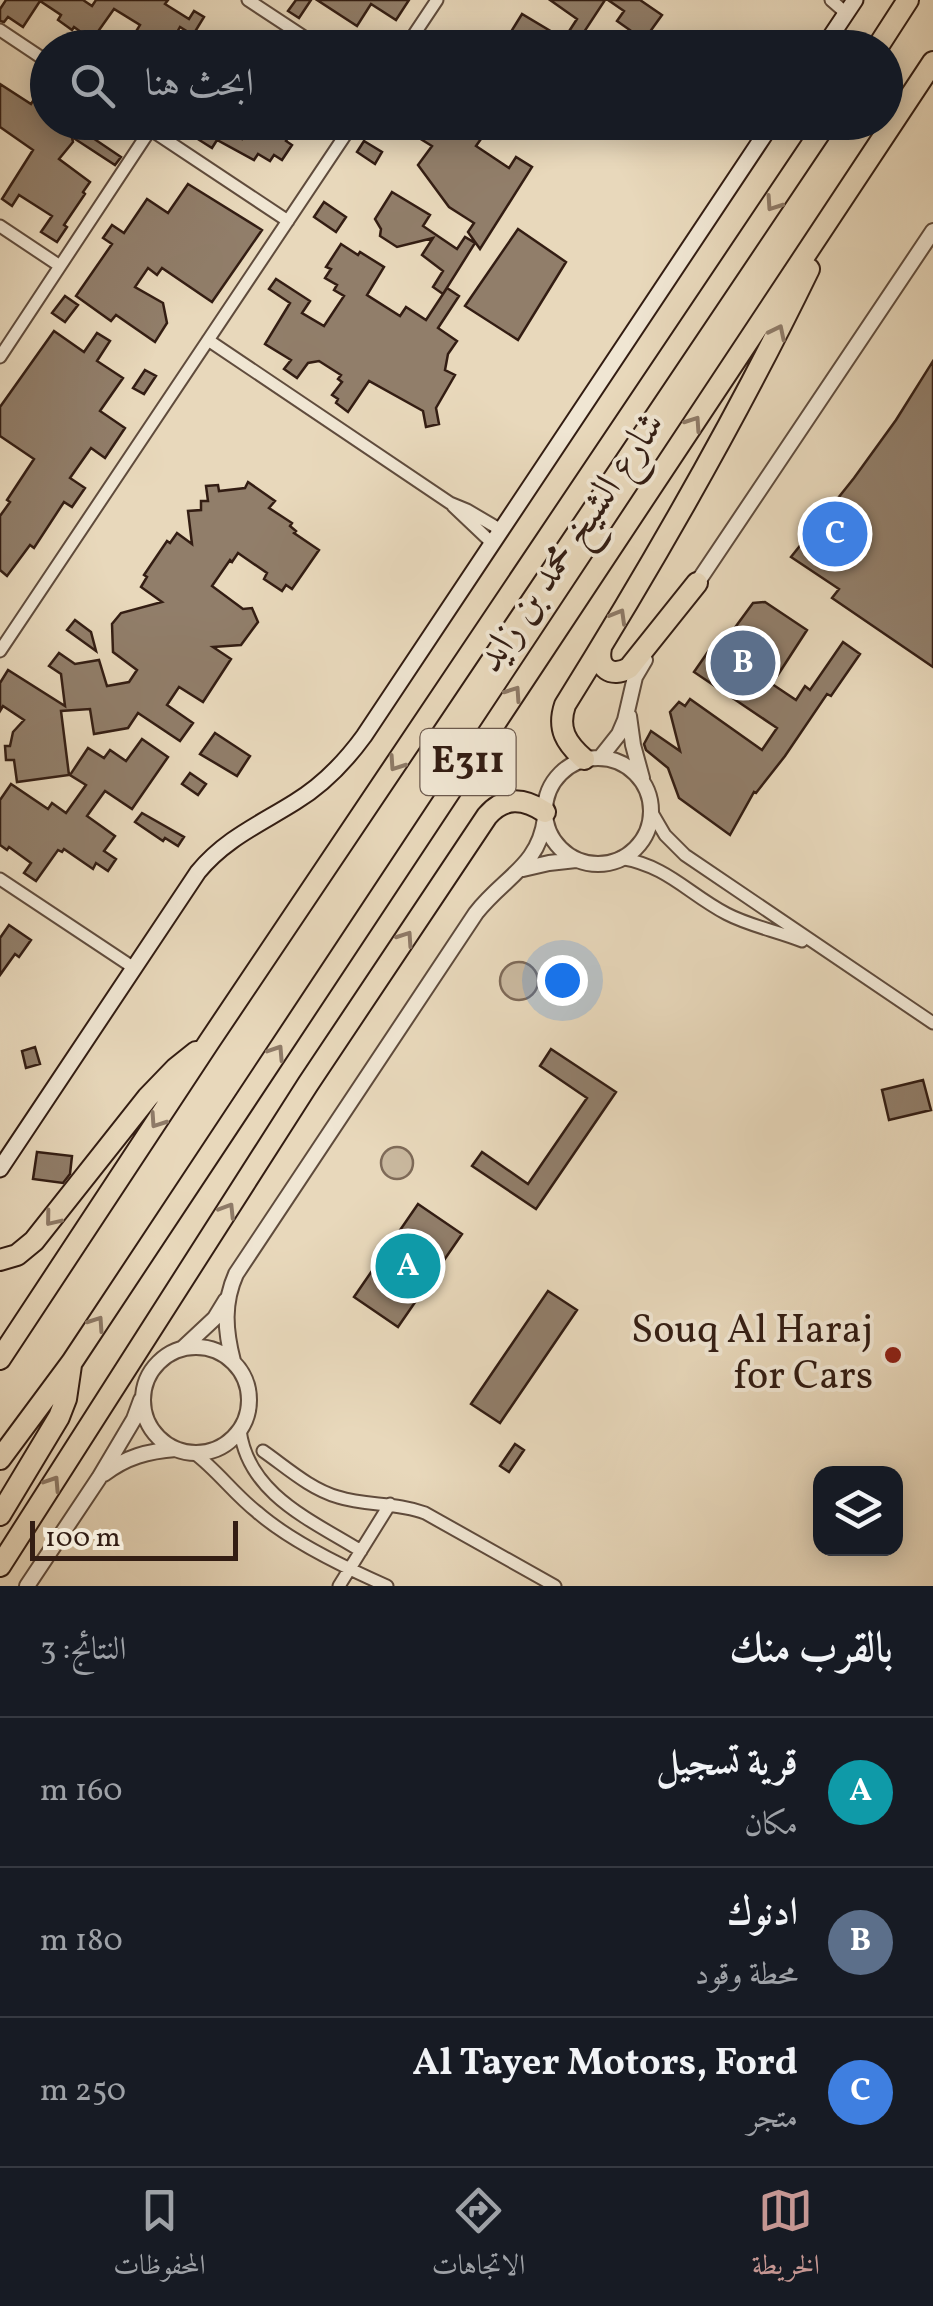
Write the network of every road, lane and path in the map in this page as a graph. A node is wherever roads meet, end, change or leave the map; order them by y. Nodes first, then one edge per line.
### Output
1 (248, 0) edge
2 (437, 0) edge
3 (831, 0) edge
4 (908, 0) edge
5 (851, 6) edge
6 (0, 30) edge
7 (294, 30) edge
8 (417, 30) edge
9 (835, 30) edge
10 (888, 30) edge
11 (30, 50) edge
12 (933, 62) edge
13 (903, 107) edge
14 (136, 140) edge
15 (166, 140) edge
16 (342, 140) edge
17 (761, 140) edge
18 (815, 140) edge
19 (881, 140) edge
20 (841, 201) junction
21 (288, 222) junction
22 (0, 226) edge
23 (933, 231) edge
24 (60, 266) junction
25 (208, 340) junction
26 (0, 357) edge
27 (496, 536) junction
28 (697, 583) junction
29 (601, 648) junction
30 (0, 652) edge
31 (628, 705) junction
32 (592, 759) junction
33 (644, 784) junction
34 (651, 811) junction
35 (545, 815) junction
36 (620, 858) junction
37 (580, 860) junction
38 (518, 871) junction
39 (0, 879) edge
40 (833, 956) junction
41 (134, 968) junction
42 (933, 1023) edge
43 (209, 1042) junction
44 (0, 1169) edge
45 (0, 1260) edge
46 (227, 1300) junction
47 (21, 1326) junction
48 (184, 1348) junction
49 (0, 1349) edge
50 (0, 1359) edge
51 (232, 1361) junction
52 (72, 1362) junction
53 (143, 1395) junction
54 (240, 1430) junction
55 (177, 1449) junction
56 (263, 1450) dead end
57 (194, 1452) junction
58 (0, 1459) edge
59 (99, 1478) junction
60 (390, 1504) junction
61 (0, 1515) edge
62 (361, 1551) junction
63 (0, 1566) edge
64 (350, 1568) junction
65 (27, 1586) edge
66 (339, 1586) edge
67 (387, 1586) edge
68 (555, 1586) edge

1 - 7 street
2 - 8 street
3 - 5 street
4 - 10 highway
5 - 9 main road
6 - 11 street
12 - 13 highway, شارع الشيخ محمد بن زايد / E311
14 - 24 street
15 - 21 street
16 - 21 street
17 - 27 main road
18 -> 43 highway, شارع الشيخ محمد بن زايد / E311
19 - 20 highway, شارع الشيخ محمد بن زايد / E311
29 -> 20 highway
52 -> 20 highway, شارع الشيخ محمد بن زايد / E311
21 - 25 street
22 - 24 street
23 - 28 street
24 - 26 street
25 - 27 street
25 - 30 street
27 - 41 main road
28 - 29 highway
28 - 31 street
29 - 32 highway
31 - 32 street
31 - 33 street
32 - 33 street
32 - 35 street
33 - 34 street
34 - 36 street
34 - 40 street
35 - 37 street
35 - 38 street
63 -> 35 highway
36 - 37 street
36 - 40 street
37 - 38 street
38 - 46 street
39 - 41 street
40 - 42 street
41 - 44 main road
43 -> 45 highway
43 -> 47 highway, شارع الشيخ محمد بن زايد / E311
46 - 48 street
46 - 51 street
47 - 49 highway
47 - 50 highway, شارع الشيخ محمد بن زايد / E311
48 - 51 street
48 - 53 street
51 - 54 street
52 - 58 highway, شارع الشيخ محمد بن زايد / E311
52 - 61 highway
53 - 55 street
53 - 59 street
54 - 57 street
54 - 62 street
55 - 57 street
55 - 59 street
56 - 60 street
57 - 64 street
59 - 65 street
60 - 62 street
60 - 68 street
62 - 64 street
64 - 66 street
64 - 67 street

